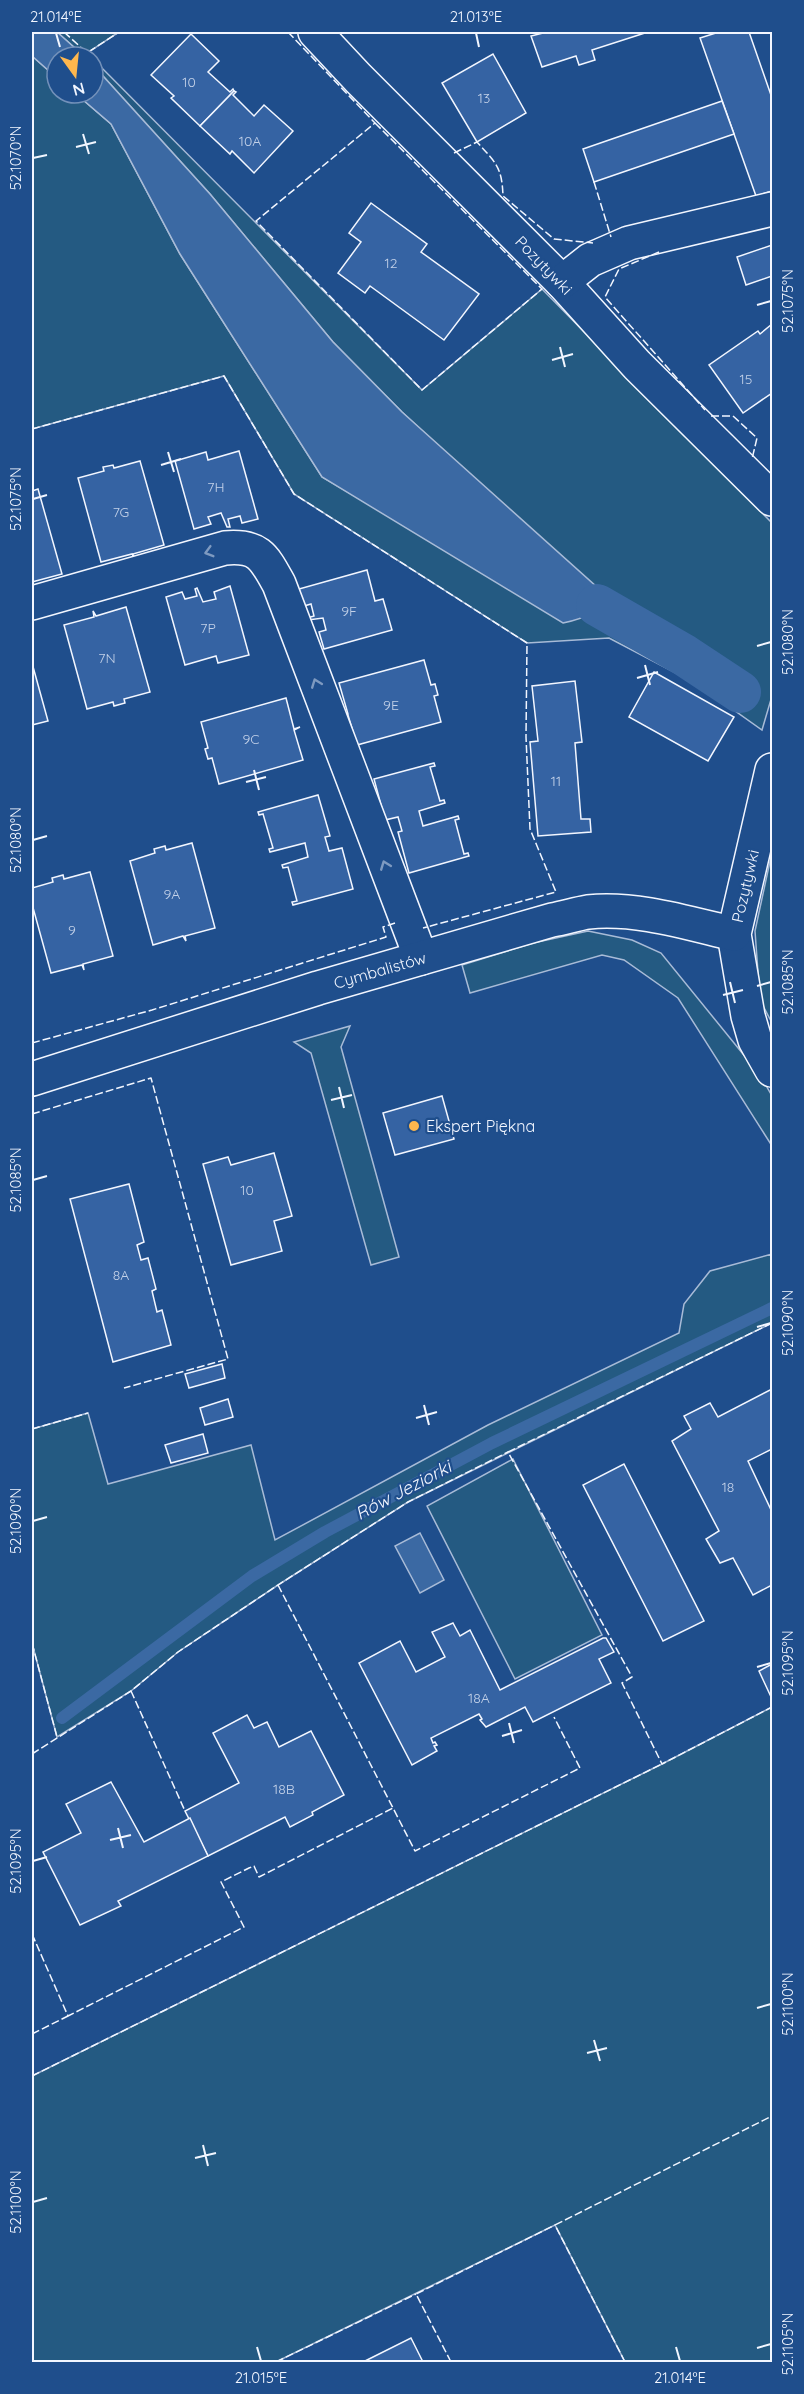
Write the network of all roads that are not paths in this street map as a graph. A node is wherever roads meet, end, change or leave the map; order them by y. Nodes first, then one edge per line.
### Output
1 (315, 32) edge
2 (772, 209) edge
3 (562, 282) junction
4 (772, 499) edge
5 (32, 603) edge
6 (772, 770) edge
7 (734, 934) junction
8 (421, 958) junction
9 (772, 1070) edge
10 (32, 1078) edge

1 - 3 street, Pozytywki
2 - 3 street
3 - 4 street, Pozytywki
8 -> 5 street
6 - 7 street, Pozytywki
7 - 8 street, Cymbalistów
7 - 9 street, Pozytywki
8 - 10 street, Cymbalistów

